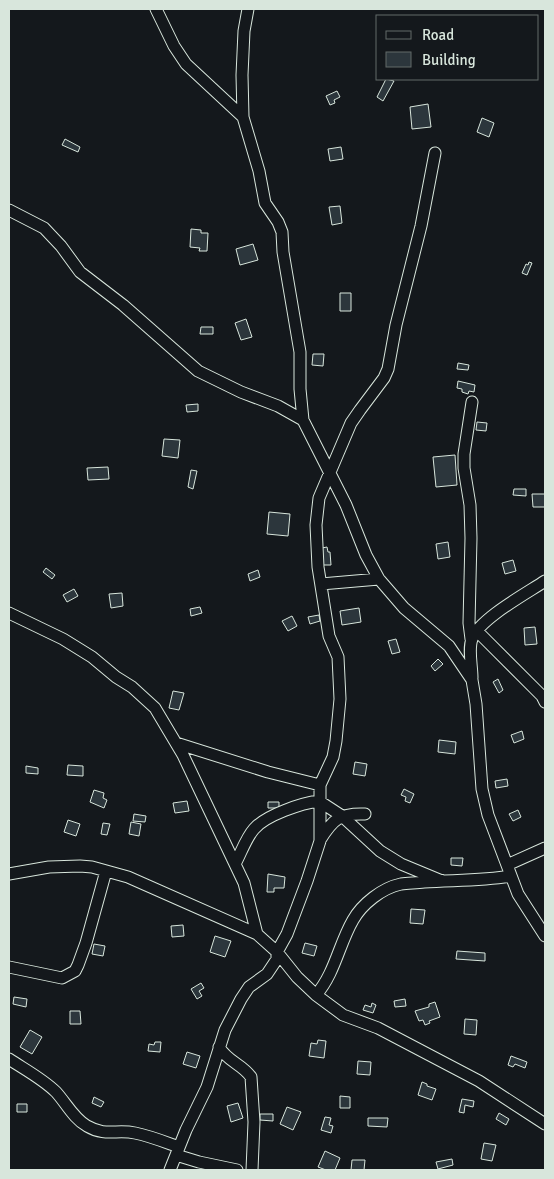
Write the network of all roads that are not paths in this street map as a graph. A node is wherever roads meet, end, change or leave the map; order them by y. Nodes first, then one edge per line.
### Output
1 (156, 9) edge
2 (248, 9) edge
3 (243, 117) junction
4 (436, 153) dead end
5 (9, 210) edge
6 (472, 402) dead end
7 (303, 420) junction
8 (330, 472) junction
9 (379, 579) junction
10 (545, 581) edge
11 (321, 584) junction
12 (9, 613) edge
13 (474, 635) junction
14 (472, 680) junction
15 (545, 702) edge
16 (176, 743) junction
17 (320, 786) junction
18 (319, 801) junction
19 (365, 814) dead end
20 (342, 816) junction
21 (320, 841) junction
22 (545, 848) edge
23 (235, 864) junction
24 (507, 865) junction
25 (106, 871) junction
26 (9, 874) edge
27 (511, 876) junction
28 (442, 881) junction
29 (257, 934) junction
30 (545, 936) edge
31 (277, 952) junction
32 (9, 966) edge
33 (316, 995) junction
34 (219, 1047) junction
35 (9, 1059) edge
36 (545, 1124) edge
37 (178, 1151) junction
38 (170, 1170) edge
39 (237, 1170) edge
40 (252, 1170) edge

1 - 3 street
2 - 3 street
3 - 7 street
4 - 8 street
5 - 7 street
6 - 13 street
7 - 8 street
8 - 9 street
8 - 11 street
9 - 11 street
9 - 14 street
10 - 13 street
11 - 17 street
12 - 16 street
13 - 14 street
13 - 15 street
14 - 24 street
16 - 17 street
16 - 23 street
17 - 18 street
18 - 20 street
18 - 21 street
18 - 23 street
19 - 20 street
20 - 21 street
20 - 28 street
21 - 31 street
22 - 24 street
23 - 29 street
24 - 27 street
25 - 26 street
25 - 29 street
25 - 32 street
27 - 28 street
27 - 30 street
28 - 33 street
29 - 31 street
31 - 33 street
31 - 34 street
33 - 36 street
34 - 37 street
34 - 40 street
35 - 37 street
37 - 38 street
37 - 39 street

